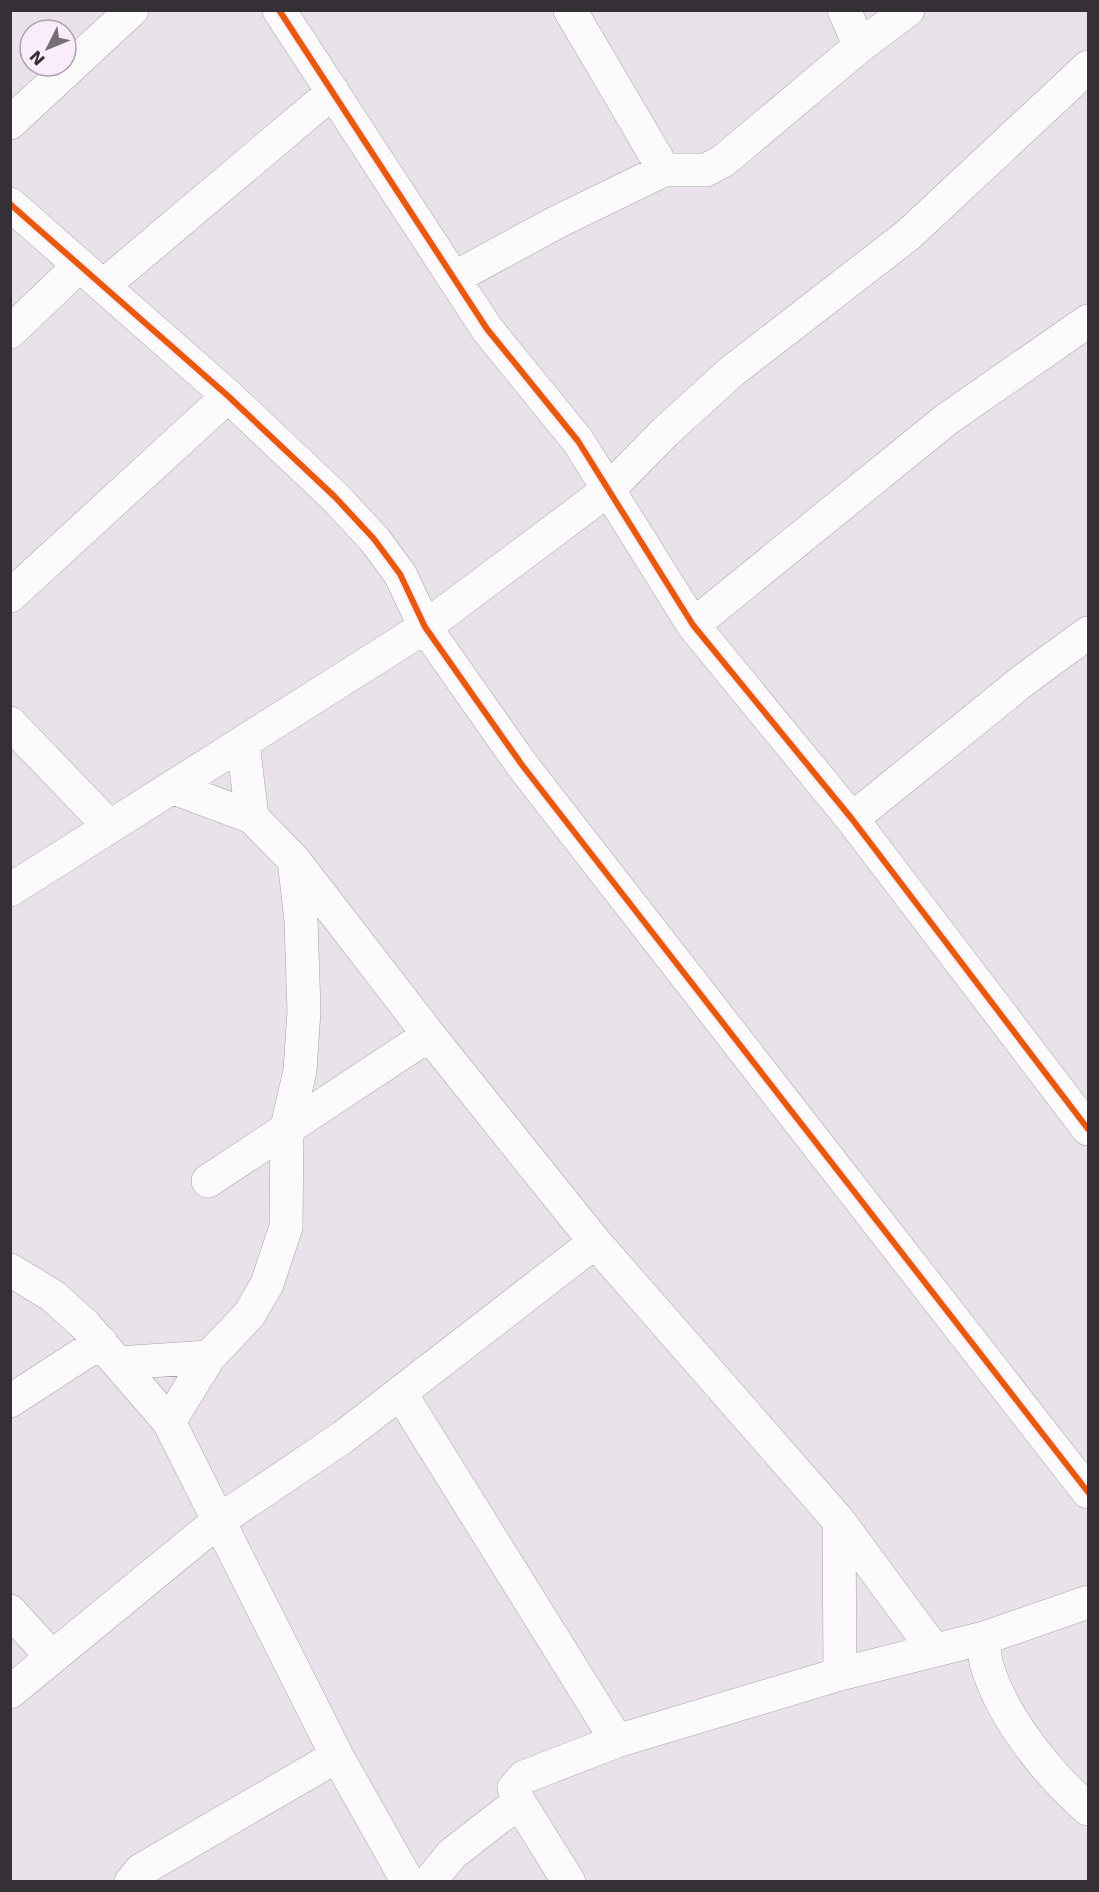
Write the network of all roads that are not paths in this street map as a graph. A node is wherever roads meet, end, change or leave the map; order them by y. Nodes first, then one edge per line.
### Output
1 (132, 10) edge
2 (279, 10) edge
3 (570, 10) edge
4 (844, 10) edge
5 (908, 10) edge
6 (860, 46) junction
7 (1089, 67) edge
8 (333, 92) junction
9 (10, 123) edge
10 (664, 170) junction
11 (10, 204) edge
12 (92, 276) junction
13 (454, 278) junction
14 (1089, 321) edge
15 (10, 333) edge
16 (228, 396) junction
17 (608, 490) junction
18 (10, 596) edge
19 (693, 625) junction
20 (425, 627) junction
21 (1089, 633) edge
22 (10, 723) edge
23 (243, 744) junction
24 (174, 788) junction
25 (252, 817) junction
26 (852, 819) junction
27 (109, 826) junction
28 (294, 860) junction
29 (10, 890) edge
30 (429, 1035) junction
31 (287, 1127) junction
32 (1089, 1129) edge
33 (208, 1181) dead end
34 (595, 1242) junction
35 (10, 1270) edge
36 (110, 1352) junction
37 (209, 1357) junction
38 (401, 1394) junction
39 (10, 1401) edge
40 (170, 1422) junction
41 (1089, 1492) edge
42 (839, 1521) junction
43 (217, 1522) junction
44 (1089, 1602) edge
45 (10, 1611) edge
46 (984, 1638) junction
47 (934, 1650) junction
48 (51, 1656) junction
49 (840, 1674) junction
50 (10, 1692) edge
51 (617, 1741) junction
52 (337, 1756) junction
53 (519, 1802) junction
54 (1089, 1809) edge
55 (131, 1881) edge
56 (408, 1881) edge
57 (429, 1881) edge
58 (569, 1881) edge

1 - 9 street
2 - 8 street
3 - 10 street
4 - 6 street
5 - 6 street
6 - 10 street
7 - 17 street
8 - 12 street
8 - 13 street
10 - 13 street
11 - 12 street
12 - 15 street
12 - 16 street
13 - 17 street
14 - 19 street
16 - 18 street
16 - 20 street
17 - 19 street
17 - 20 street
19 - 26 street
20 - 23 street
20 - 41 street
21 - 26 street
22 - 27 street
23 - 24 street
23 - 25 street
24 - 25 street
24 - 27 street
25 - 28 street
26 - 32 street
27 - 29 street
28 - 30 street
28 - 31 street
30 - 31 street
30 - 34 street
31 - 33 street
31 - 37 street
34 - 38 street
34 - 42 street
35 - 36 street
36 - 37 street
36 - 39 street
36 - 40 street
37 - 40 street
38 - 43 street
38 - 51 street
40 - 43 street
42 - 47 street
42 - 49 street
43 - 48 street
43 - 52 street
44 - 46 street
45 - 48 street
46 - 47 street
46 - 54 street
47 - 49 street
48 - 50 street
49 - 51 street
51 - 53 street
52 - 55 street
52 - 56 street
53 - 57 street
53 - 58 street

